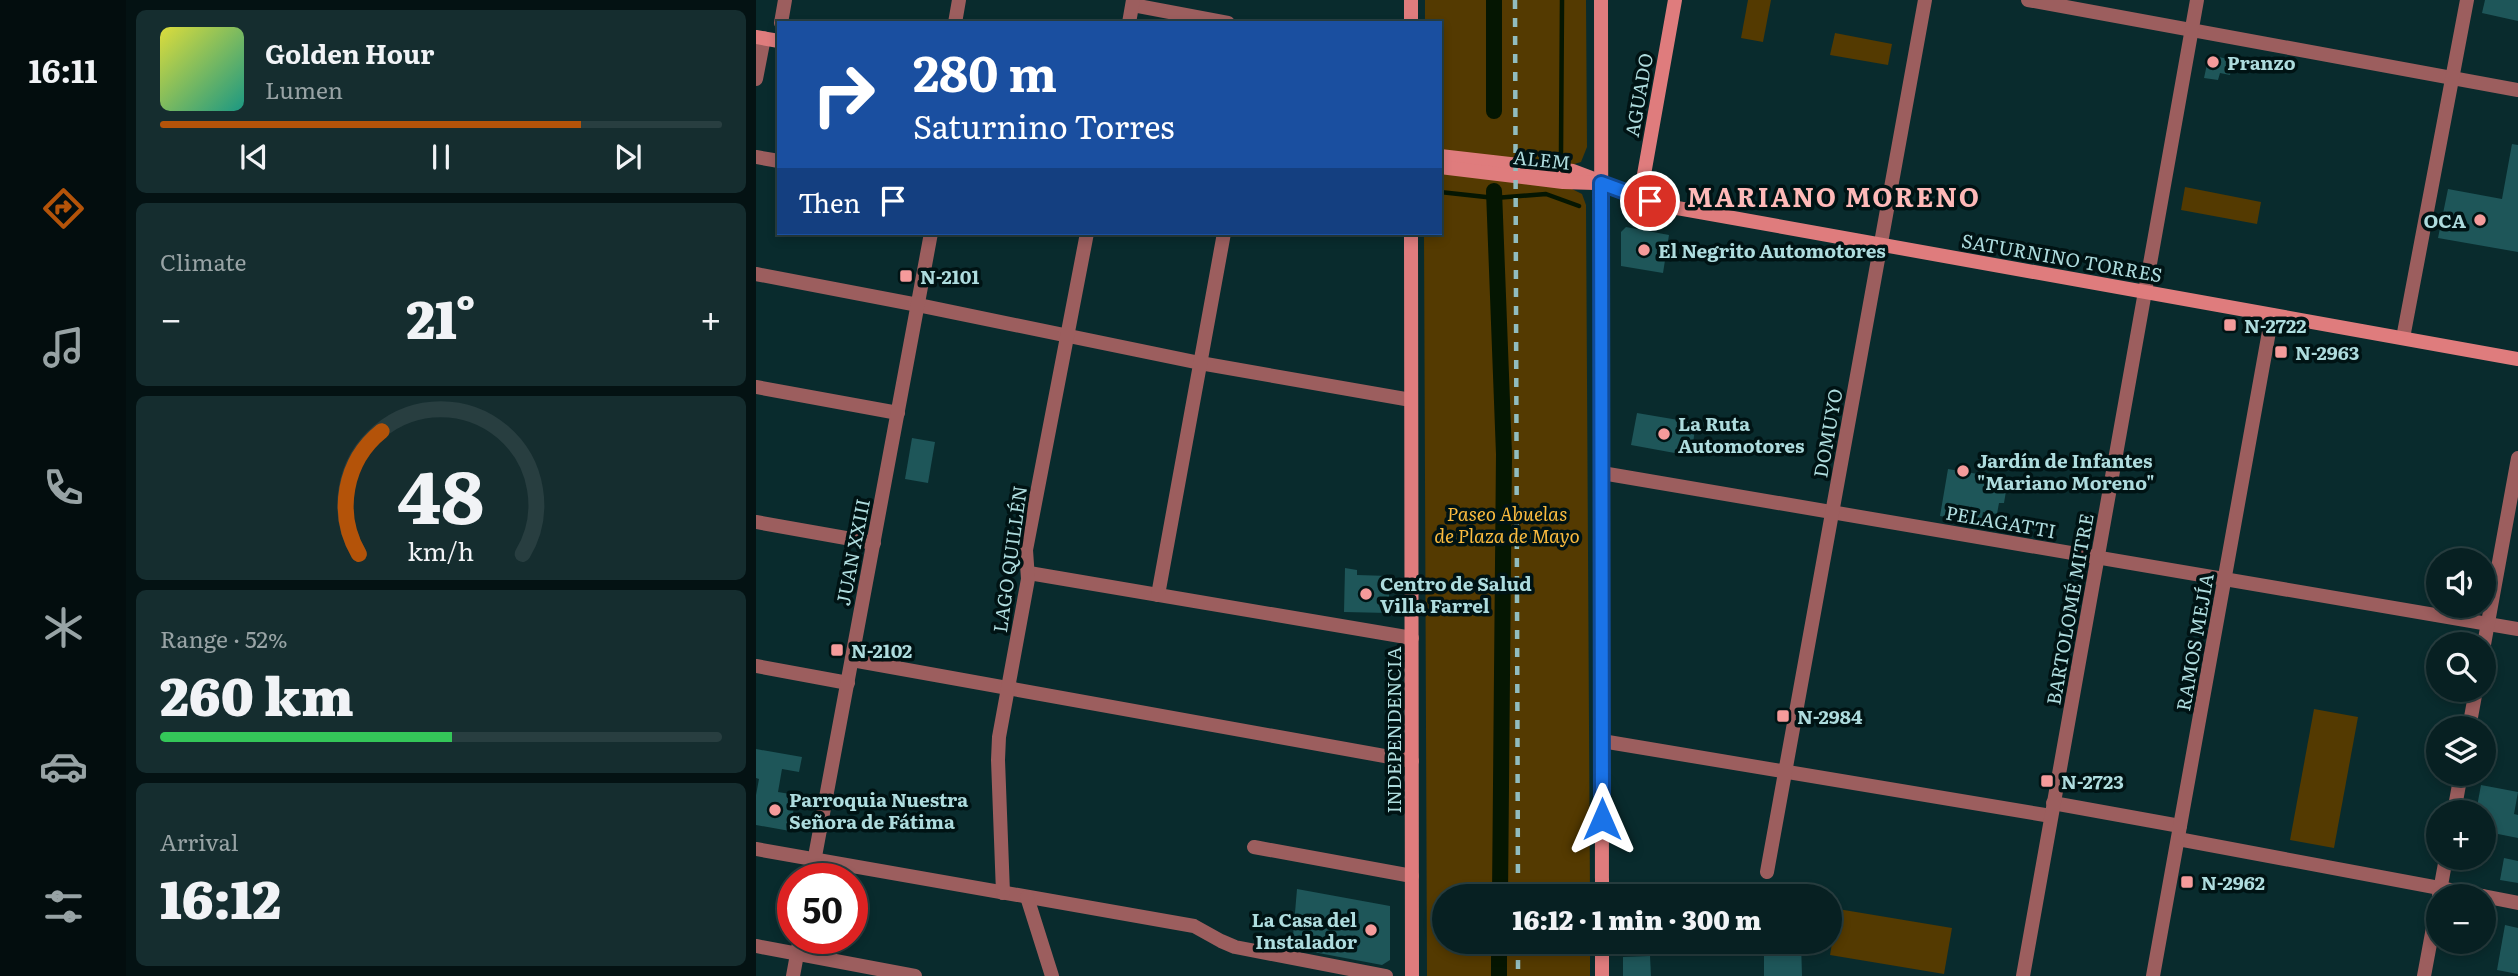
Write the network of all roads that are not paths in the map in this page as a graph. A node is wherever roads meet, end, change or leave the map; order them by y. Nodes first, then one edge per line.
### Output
1 (785, 0) edge
2 (959, 0) edge
3 (1411, 0) edge
4 (1601, 0) edge
5 (1675, 0) edge
6 (1924, 0) edge
7 (2028, 0) edge
8 (2197, 0) edge
9 (2467, 0) edge
10 (1133, 2) edge
11 (781, 21) edge
12 (955, 21) edge
13 (1129, 21) edge
14 (1219, 21) edge
15 (1411, 21) edge
16 (2192, 30) junction
17 (771, 38) edge
18 (2452, 78) junction
19 (756, 79) edge
20 (2518, 90) edge
21 (1442, 156) edge
22 (756, 157) edge
23 (777, 161) edge
24 (1442, 167) edge
25 (1601, 183) junction
26 (1640, 197) junction
27 (931, 235) edge
28 (1087, 235) edge
29 (1223, 235) edge
30 (1411, 235) edge
31 (1881, 244) junction
32 (756, 274) edge
33 (2145, 292) junction
34 (918, 305) junction
35 (2272, 315) junction
36 (1067, 335) junction
37 (2403, 338) junction
38 (2518, 359) edge
39 (1200, 363) junction
40 (756, 387) edge
41 (1411, 400) junction
42 (898, 413) junction
43 (2518, 458) edge
44 (1602, 473) junction
45 (1832, 512) junction
46 (756, 522) edge
47 (874, 543) junction
48 (2097, 557) junction
49 (1029, 573) junction
50 (2224, 579) junction
51 (1158, 595) junction
52 (2488, 624) junction
53 (2518, 629) edge
54 (2486, 632) edge
55 (1412, 638) junction
56 (852, 660) junction
57 (756, 666) edge
58 (848, 683) junction
59 (1008, 688) junction
60 (1601, 741) junction
61 (1412, 761) junction
62 (1786, 772) junction
63 (2052, 810) junction
64 (2179, 833) junction
65 (1254, 847) dead end
66 (756, 849) edge
67 (815, 859) junction
68 (814, 863) edge
69 (1767, 872) dead end
70 (1412, 876) junction
71 (1602, 884) edge
72 (2426, 892) edge
73 (1003, 893) junction
74 (1027, 897) junction
75 (2496, 899) edge
76 (2518, 903) edge
77 (756, 946) edge
78 (777, 950) edge
79 (797, 954) joint
80 (1602, 954) edge
81 (2428, 954) edge
82 (793, 976) edge
83 (915, 976) edge
84 (1052, 976) edge
85 (1386, 976) edge
86 (1412, 976) edge
87 (1602, 976) edge
88 (2023, 976) edge
89 (2153, 976) edge
90 (2424, 976) edge

1 - 11 street
2 - 12 street
3 - 15 street
4 - 25 street
5 - 26 street, AGUADO
6 - 31 street, DOMUYO
7 - 16 street
8 - 16 street, BARTOLOMÉ MITRE
9 - 18 street
10 - 13 street
10 - 14 street
16 - 18 street
16 - 33 street, BARTOLOMÉ MITRE
17 - 19 street
18 - 20 street
18 - 37 street
21 - 25 street, ALEM
22 - 23 street
24 - 25 street, ALEM
25 - 26 street, SATURNINO TORRES
25 - 44 street
26 - 31 street, SATURNINO TORRES
27 - 34 street, JUAN XXIII
28 - 36 street, LAGO QUILLÉN
29 - 39 street
30 - 41 street, INDEPENDENCIA
31 - 33 street, SATURNINO TORRES
31 - 45 street, DOMUYO
32 - 34 street
33 - 35 street, SATURNINO TORRES
33 - 48 street, BARTOLOMÉ MITRE
34 - 36 street
34 - 42 street, JUAN XXIII
35 - 37 street, SATURNINO TORRES
35 - 50 street, RAMOS MEJÍA
36 - 39 street
36 - 49 street, LAGO QUILLÉN
37 - 38 street, SATURNINO TORRES
39 - 41 street
39 - 51 street
40 - 42 street
41 - 55 street, INDEPENDENCIA
42 - 47 street, JUAN XXIII
43 - 52 street
44 - 45 street, PELAGATTI
44 - 60 street
45 - 48 street, PELAGATTI
45 - 62 street, DOMUYO
46 - 47 street
47 - 56 street, JUAN XXIII
48 - 50 street, PELAGATTI
48 - 63 street, BARTOLOMÉ MITRE
49 - 51 street
49 - 59 street, LAGO QUILLÉN
50 - 52 street, PELAGATTI
50 - 64 street, RAMOS MEJÍA
51 - 55 street
52 - 53 street, PELAGATTI
52 - 54 street
55 - 61 street, INDEPENDENCIA
56 - 58 street, JUAN XXIII
56 - 59 street
57 - 58 street
58 - 67 street, JUAN XXIII
59 - 61 street
59 - 73 street, LAGO QUILLÉN
60 - 62 street
60 - 71 street
61 - 70 street, INDEPENDENCIA
62 - 63 street
62 - 69 street, DOMUYO
63 - 64 street
63 - 88 street, BARTOLOMÉ MITRE
64 - 72 street
64 - 89 street, RAMOS MEJÍA
65 - 70 street
66 - 67 street
67 - 68 street, JUAN XXIII
67 - 73 street
70 - 86 street, INDEPENDENCIA
73 - 74 street
74 - 84 street
74 - 85 street
75 - 76 street
77 - 78 street
79 - 82 street
79 - 83 street
80 - 87 street
81 - 90 street

